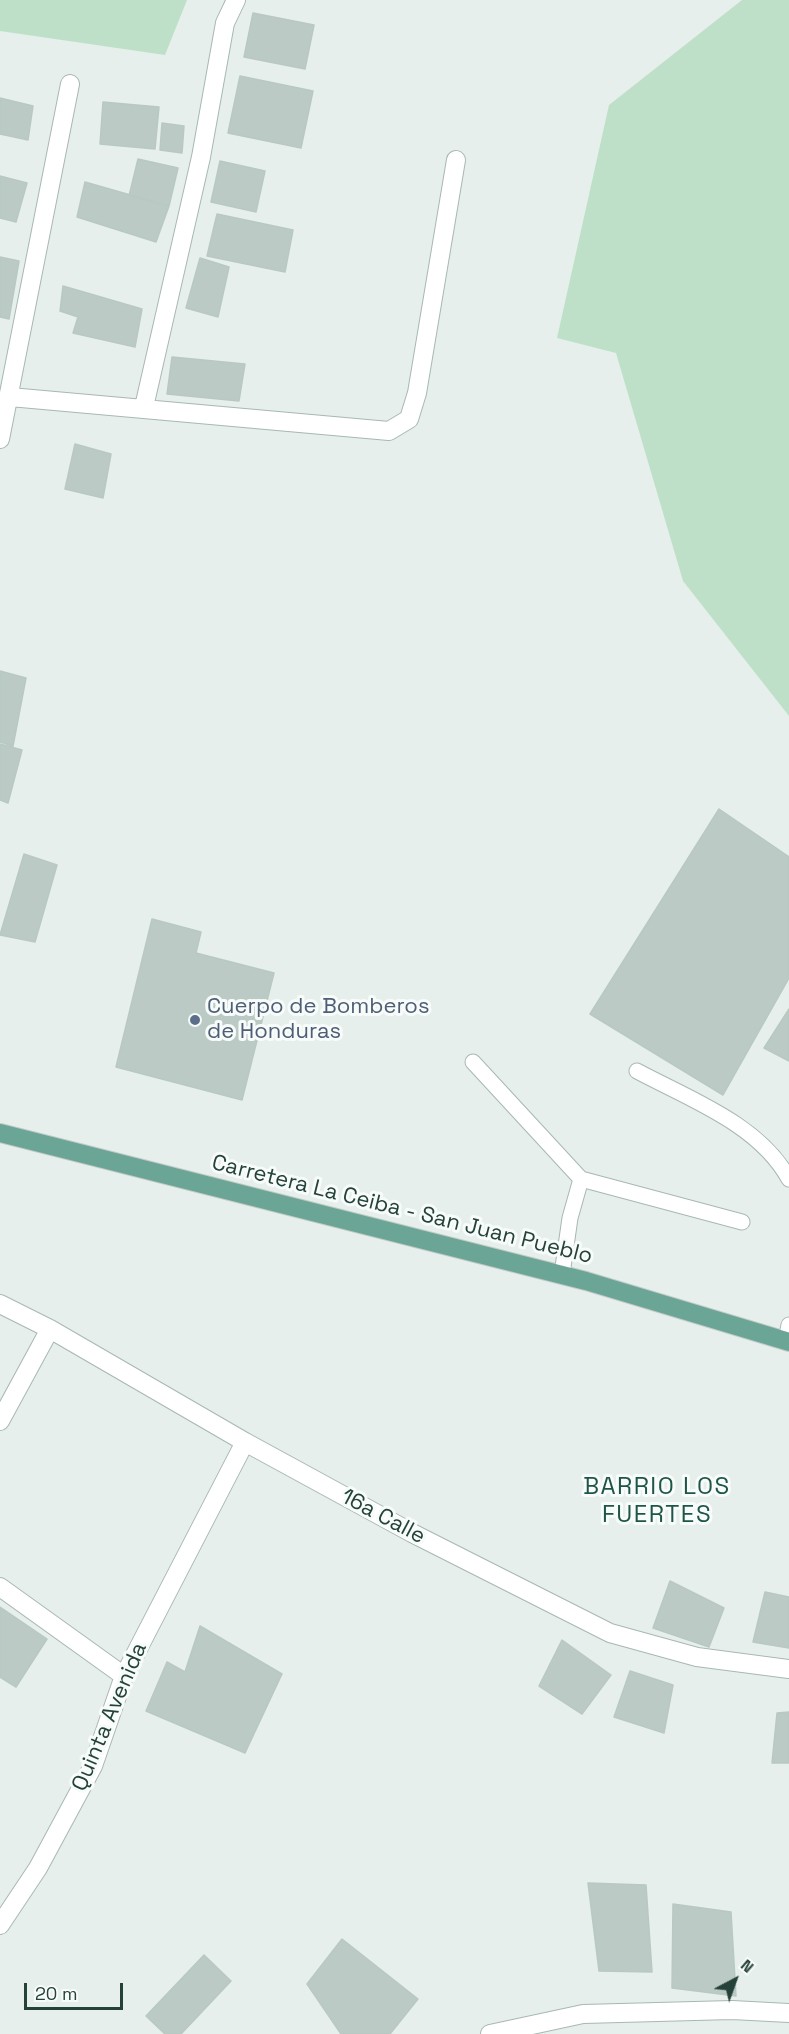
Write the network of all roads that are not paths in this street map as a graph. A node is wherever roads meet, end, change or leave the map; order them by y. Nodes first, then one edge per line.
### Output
1 (236, 0) edge
2 (70, 84) dead end
3 (456, 160) dead end
4 (10, 397) junction
5 (144, 408) junction
6 (0, 439) edge
7 (473, 1062) dead end
8 (637, 1071) dead end
9 (0, 1133) edge
10 (581, 1179) junction
11 (789, 1179) edge
12 (742, 1222) dead end
13 (562, 1274) junction
14 (0, 1304) edge
15 (50, 1329) junction
16 (788, 1336) edge
17 (0, 1421) edge
18 (245, 1442) junction
19 (0, 1587) edge
20 (789, 1669) edge
21 (124, 1676) junction
22 (0, 1924) edge
23 (789, 2013) edge
24 (490, 2034) edge

1 - 5 street
2 - 4 street
3 - 5 street
4 - 5 street
4 - 6 street
7 - 10 lane
8 - 11 lane
9 - 13 main road, Carretera La Ceiba - San Juan Pueblo
10 - 12 lane
10 - 13 lane
13 - 16 main road, Carretera La Ceiba - San Juan Pueblo
14 - 15 street, 16a Calle
15 - 17 street
15 - 18 street, 16a Calle
18 - 20 street, 16a Calle
18 - 21 street, Quinta Avenida
19 - 21 street
21 - 22 street, Quinta Avenida
23 - 24 street

